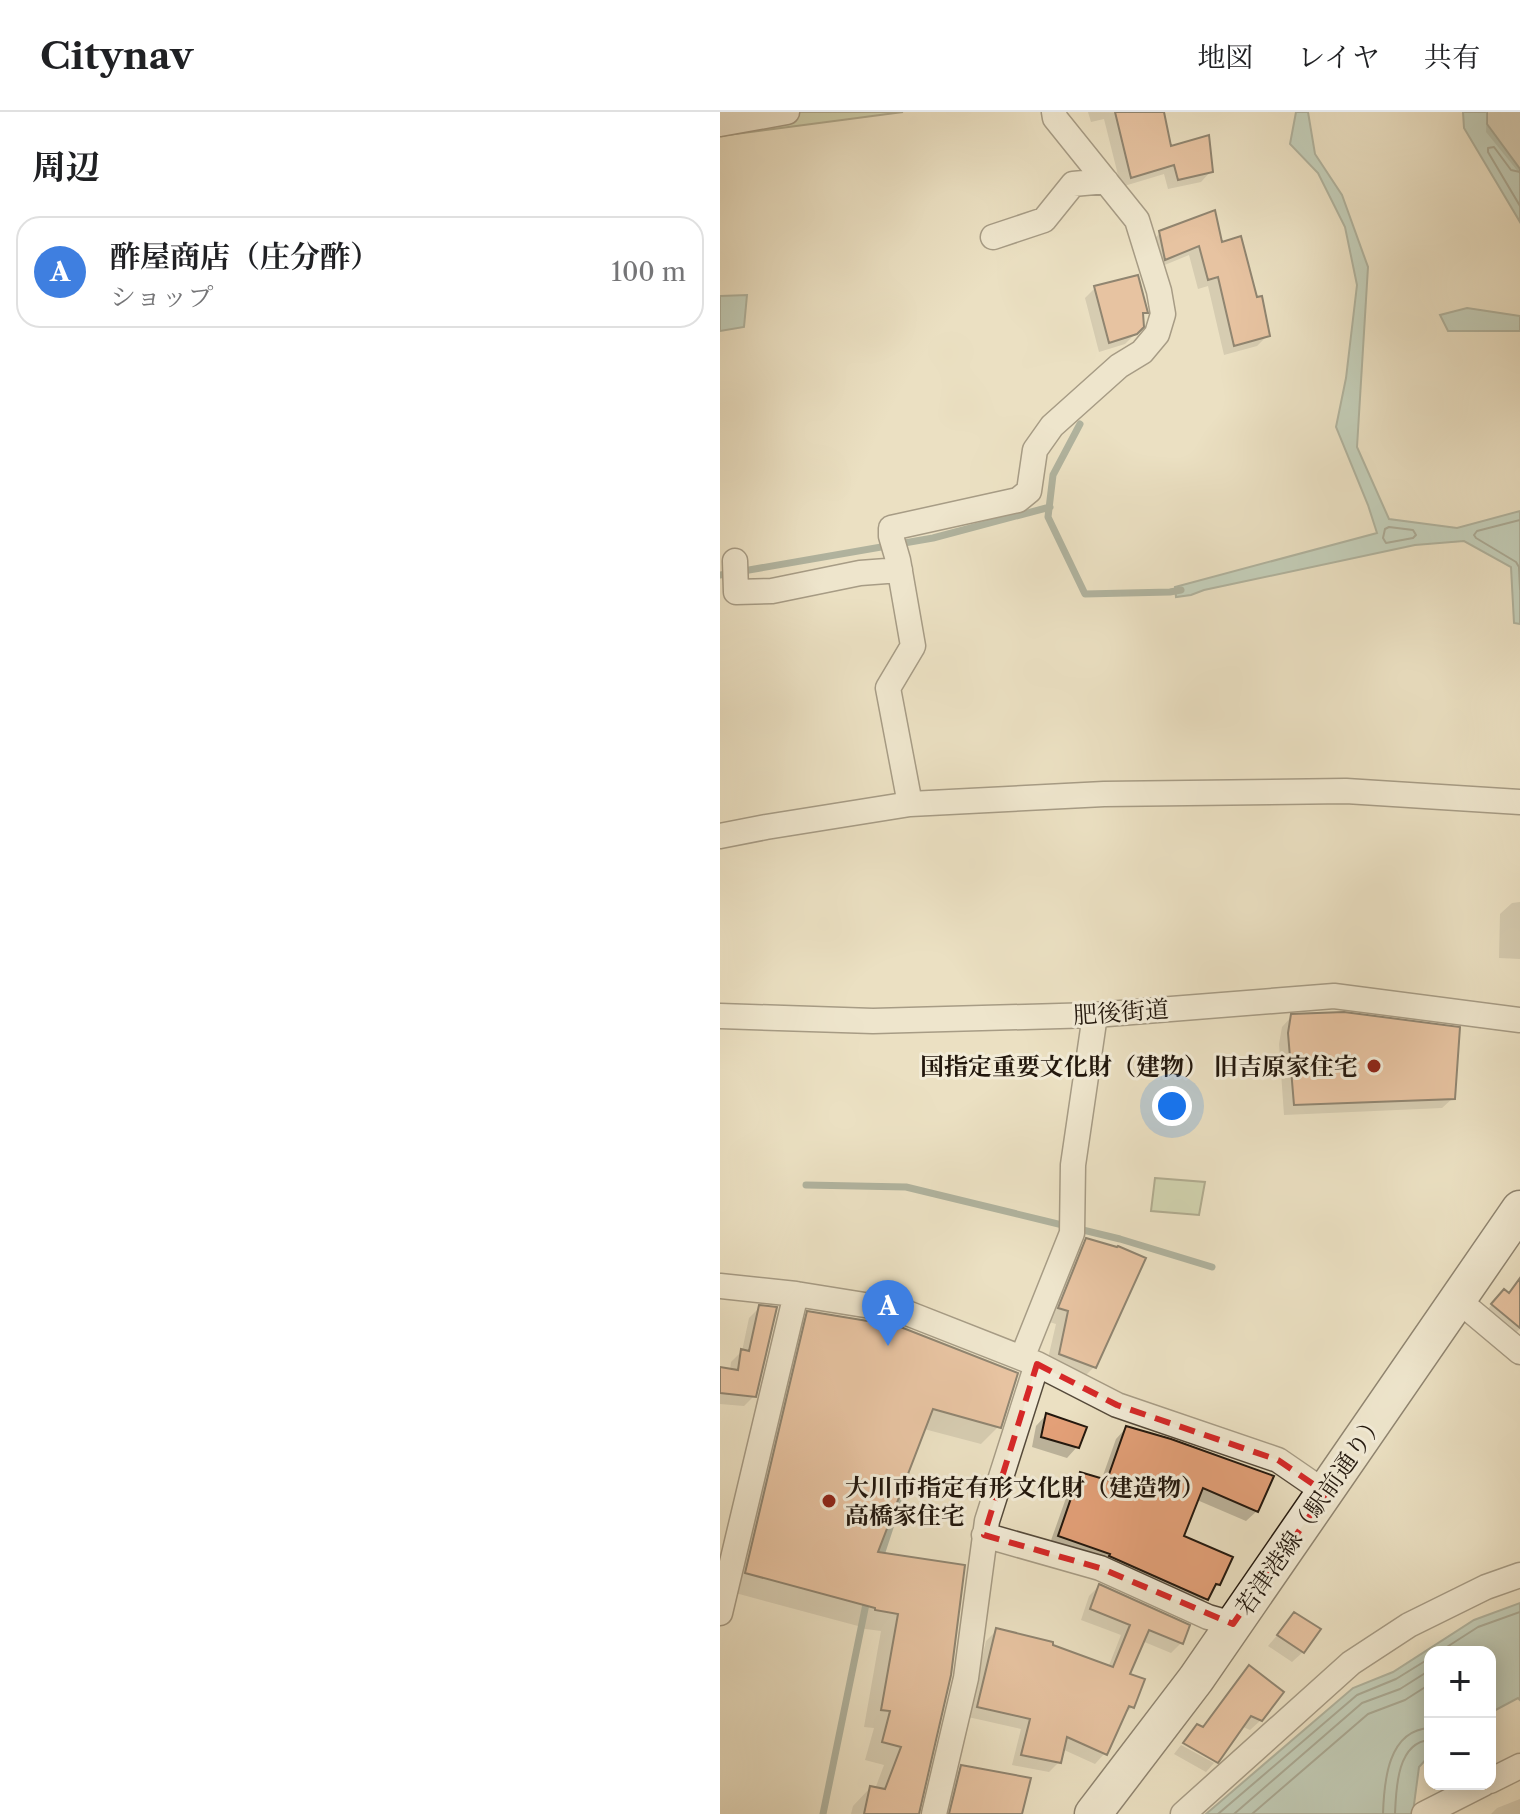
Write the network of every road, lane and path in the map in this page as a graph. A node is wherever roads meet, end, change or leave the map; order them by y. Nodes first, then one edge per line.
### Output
1 (787, 112) edge
2 (1054, 112) edge
3 (720, 124) edge
4 (1106, 181) junction
5 (993, 237) dead end
6 (899, 565) junction
7 (735, 569) dead end
8 (1520, 802) edge
9 (910, 804) junction
10 (720, 836) edge
11 (1095, 1015) junction
12 (720, 1016) edge
13 (1520, 1020) edge
14 (1520, 1209) edge
15 (720, 1286) edge
16 (796, 1294) junction
17 (1458, 1300) junction
18 (1520, 1352) edge
19 (1030, 1361) junction
20 (1326, 1493) junction
21 (984, 1535) junction
22 (1520, 1575) edge
23 (720, 1613) edge
24 (1233, 1624) junction
25 (1520, 1766) edge
26 (1496, 1778) edge
27 (1471, 1790) edge
28 (934, 1814) edge
29 (1093, 1814) edge
30 (1183, 1814) edge
31 (1424, 1814) edge

1 - 3 street
2 - 4 street
4 - 5 street
4 - 6 street
6 - 7 street
6 - 9 street
8 - 9 street
9 - 10 street
11 - 12 street, 肥後街道
11 - 13 street, 肥後街道
11 - 19 street
14 - 17 main road, 若津港線（駅前通り）
15 - 16 street
16 - 19 street
16 - 23 street
17 - 18 street
17 - 20 main road, 若津港線（駅前通り）
19 - 20 street
19 - 21 street
20 - 24 main road, 若津港線（駅前通り）
21 - 24 street
21 - 28 street
22 - 30 street
24 - 29 main road, 若津港線（駅前通り）
25 - 26 street
27 - 31 street

